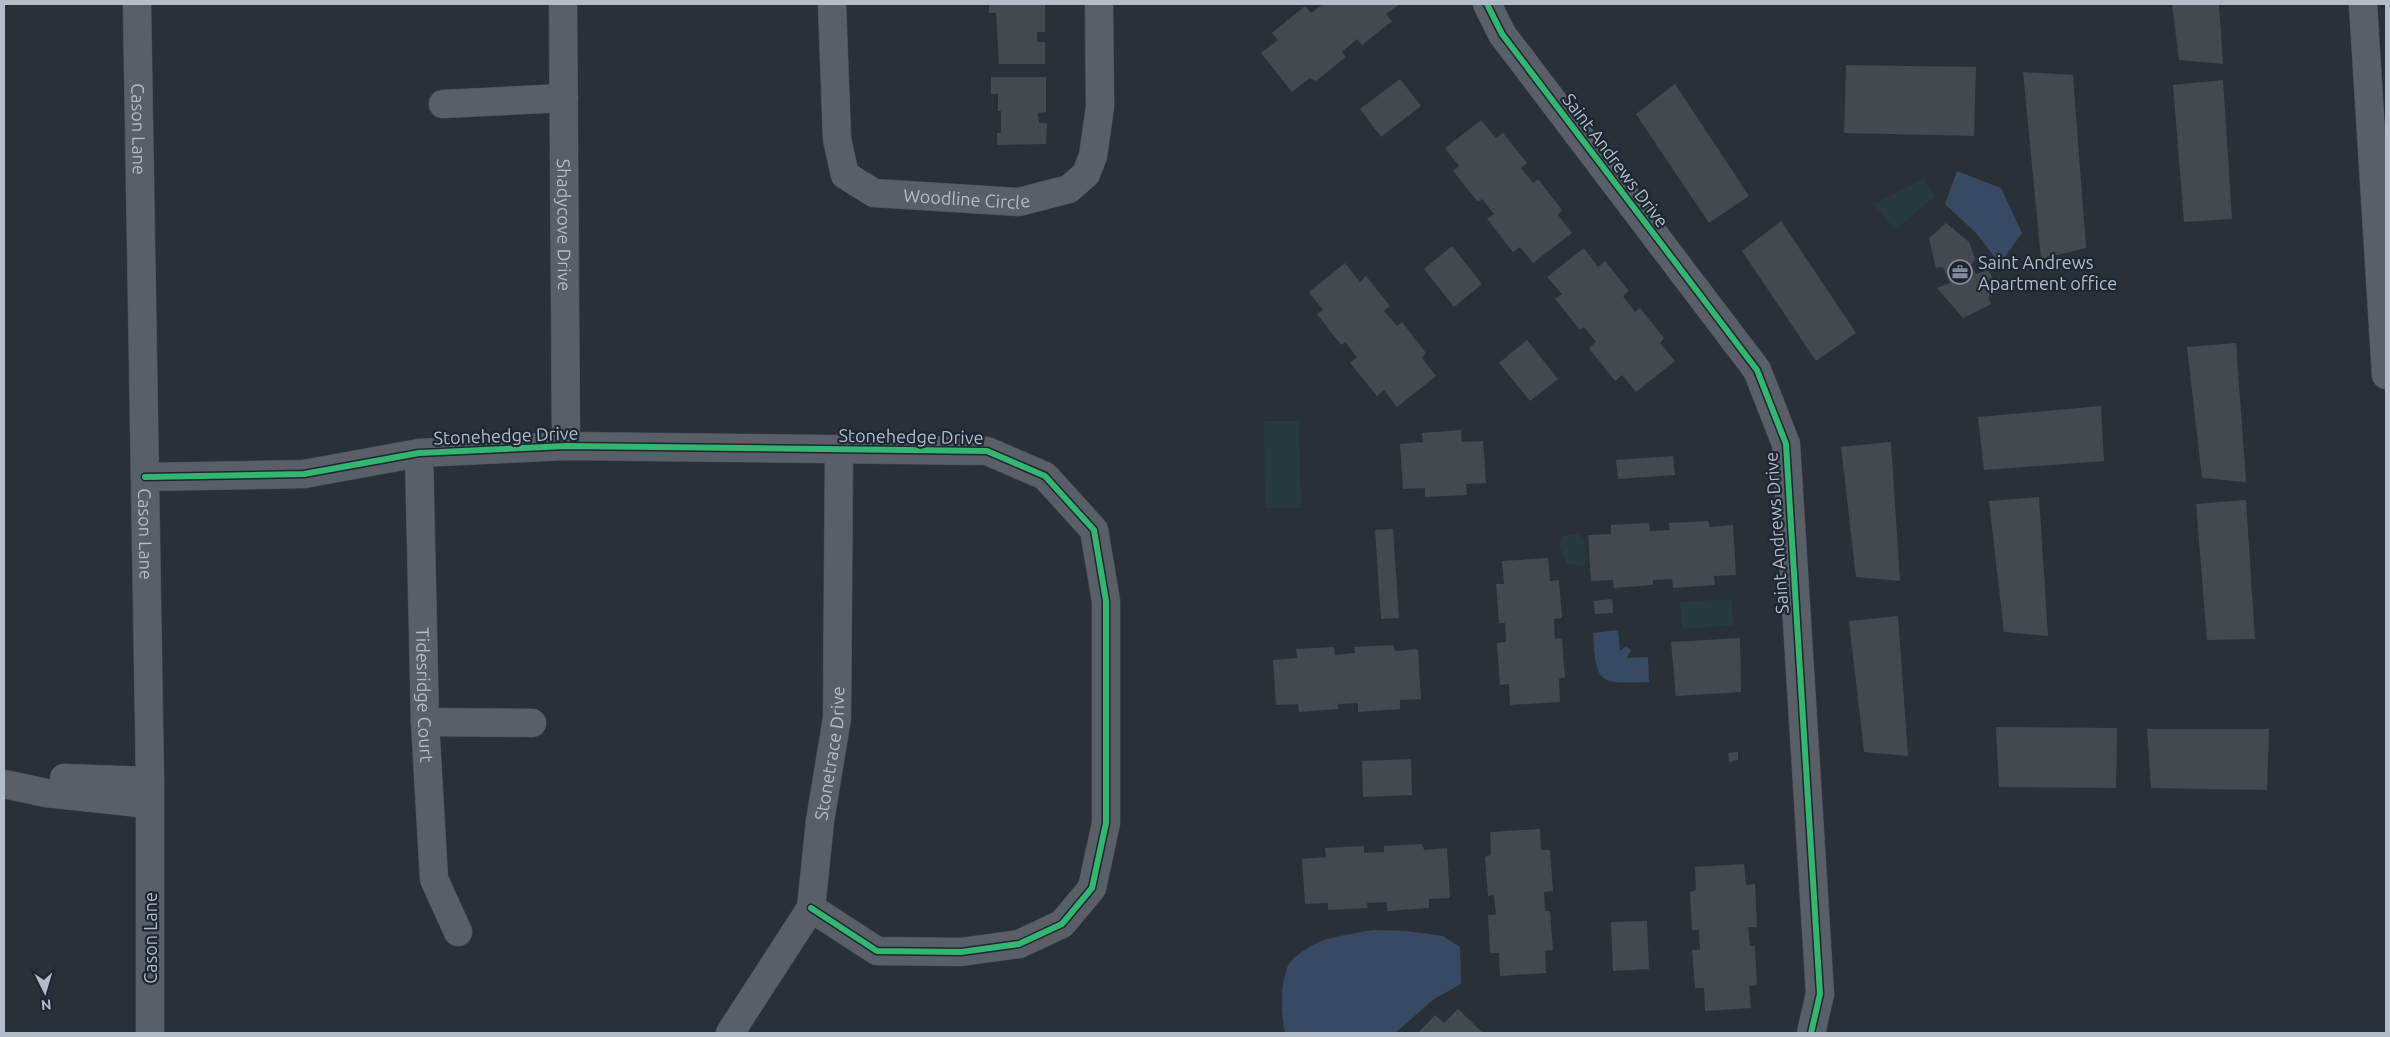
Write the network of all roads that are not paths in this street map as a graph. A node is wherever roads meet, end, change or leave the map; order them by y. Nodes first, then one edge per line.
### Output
1 (138, 4) edge
2 (563, 4) edge
3 (832, 4) edge
4 (1099, 4) edge
5 (1487, 4) edge
6 (2363, 4) edge
7 (564, 98) junction
8 (443, 104) dead end
9 (2386, 375) edge
10 (566, 446) junction
11 (839, 450) junction
12 (419, 453) junction
13 (145, 477) junction
14 (426, 722) junction
15 (532, 724) dead end
16 (4, 777) edge
17 (4, 784) edge
18 (149, 793) junction
19 (811, 908) junction
20 (458, 932) dead end
21 (150, 1033) edge
22 (730, 1033) edge
23 (1811, 1033) edge

1 - 13 street, Cason Lane
2 - 7 street, Shadycove Drive
3 - 4 street, Woodline Circle
5 - 23 street, Saint Andrews Drive
6 - 9 street
7 - 8 street
7 - 10 street, Shadycove Drive
10 - 11 street, Stonehedge Drive
10 - 12 street, Stonehedge Drive
11 - 19 street, Stonetrace Drive
11 - 19 street, Stonehedge Drive
12 - 13 street, Stonehedge Drive
12 - 14 street, Tidesridge Court
13 - 18 street, Cason Lane
14 - 15 street
14 - 20 street, Tidesridge Court
16 - 18 street
17 - 18 street
18 - 21 street, Cason Lane
19 - 22 street, Stonetrace Drive

